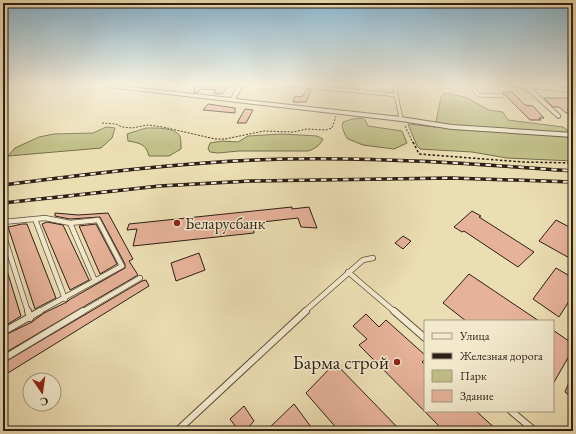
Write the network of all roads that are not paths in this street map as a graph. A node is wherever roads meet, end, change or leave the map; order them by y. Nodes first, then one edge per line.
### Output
1 (269, 104) edge
2 (399, 104) edge
3 (546, 104) edge
4 (558, 116) dead end
5 (402, 120) junction
6 (573, 135) edge
7 (35, 219) junction
8 (3, 222) edge
9 (70, 223) junction
10 (3, 233) edge
11 (373, 258) dead end
12 (348, 272) junction
13 (140, 278) dead end
14 (95, 282) junction
15 (65, 299) junction
16 (30, 318) junction
17 (3, 332) edge
18 (424, 337) edge
19 (3, 359) edge
20 (512, 412) edge
21 (177, 431) edge
22 (535, 431) edge

1 - 5 street
2 - 5 lane
3 - 4 street
5 - 6 street
7 - 8 lane
7 - 9 lane
7 - 15 lane
9 - 14 lane
9 - 14 lane
10 - 16 lane
11 - 12 lane
12 - 18 lane
12 - 21 lane
13 - 19 lane
14 - 15 lane
15 - 16 lane
16 - 17 lane
20 - 22 lane

